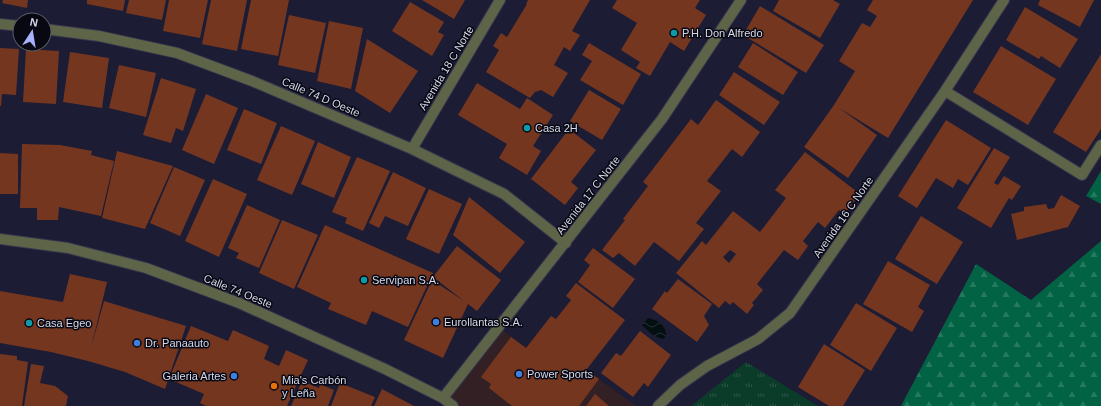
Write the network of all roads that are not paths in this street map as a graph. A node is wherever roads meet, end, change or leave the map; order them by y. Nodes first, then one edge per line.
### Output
1 (500, 0) edge
2 (742, 0) edge
3 (1004, 0) edge
4 (0, 24) edge
5 (12, 25) edge
6 (52, 30) edge
7 (945, 91) junction
8 (1101, 145) edge
9 (412, 149) junction
10 (0, 239) edge
11 (566, 242) junction
12 (443, 398) junction
13 (453, 406) edge
14 (658, 406) edge

1 - 9 street, Avenida 18 C Norte
2 - 11 street, Avenida 17 C Norte
3 - 7 street, Avenida 16 C Norte
4 - 5 street
6 - 9 street, Calle 74 D Oeste
7 - 8 street
7 - 14 street, Avenida 16 C Norte
9 - 11 street, Calle 74 D Oeste
10 - 12 street, Calle 74 Oeste
11 - 12 street, Avenida 17 C Norte
12 - 13 street, Calle 74 Oeste

